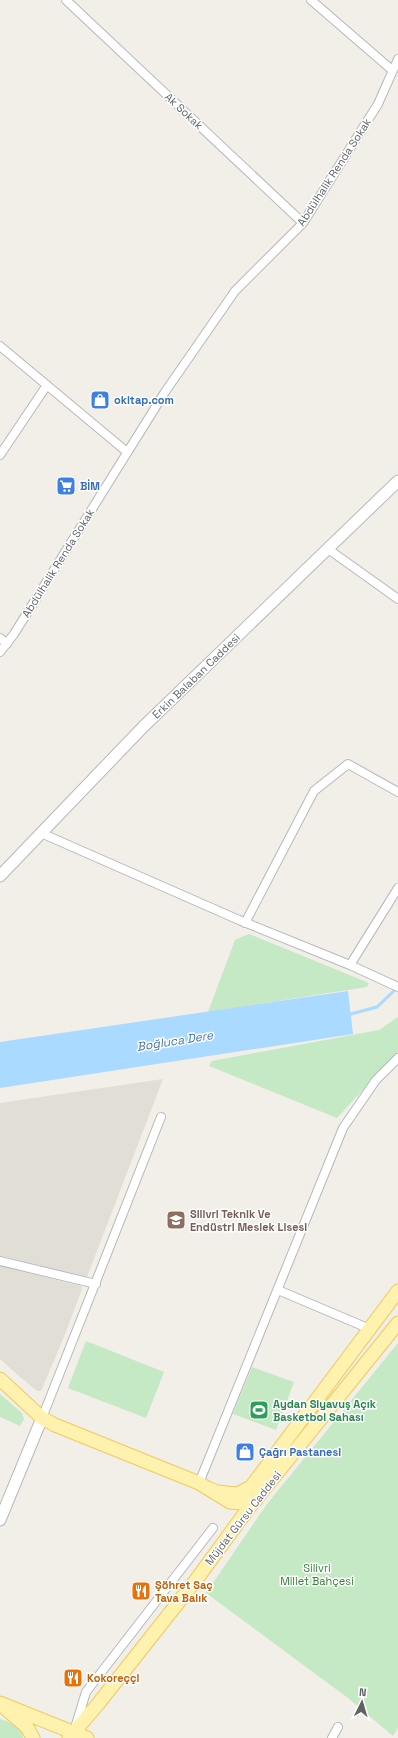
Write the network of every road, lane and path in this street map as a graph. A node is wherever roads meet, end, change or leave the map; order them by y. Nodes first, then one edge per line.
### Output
1 (66, 0) edge
2 (311, 0) edge
3 (398, 60) edge
4 (392, 70) junction
5 (303, 223) junction
6 (1, 349) edge
7 (47, 385) junction
8 (127, 452) junction
9 (0, 455) edge
10 (398, 481) edge
11 (328, 549) junction
12 (398, 599) edge
13 (0, 638) edge
14 (7, 644) junction
15 (0, 652) edge
16 (398, 792) edge
17 (41, 833) junction
18 (0, 876) edge
19 (398, 888) edge
20 (245, 923) junction
21 (350, 965) junction
22 (398, 987) edge
23 (398, 1058) edge
24 (161, 1117) dead end
25 (0, 1261) edge
26 (96, 1284) junction
27 (278, 1290) junction
28 (398, 1291) edge
29 (398, 1323) edge
30 (370, 1329) junction
31 (0, 1379) edge
32 (42, 1418) junction
33 (203, 1486) junction
34 (256, 1500) junction
35 (0, 1520) edge
36 (213, 1528) dead end
37 (0, 1704) edge
38 (338, 1728) dead end
39 (71, 1735) edge
40 (33, 1738) edge
41 (88, 1738) edge
42 (332, 1738) edge

1 - 5 street, Ak Sokak
2 - 4 street
3 - 4 street, Abdülhalik Renda Sokak
4 - 5 street, Abdülhalik Renda Sokak
5 - 8 street, Abdülhalik Renda Sokak
6 - 7 street
7 - 8 street
7 - 9 street
8 - 14 street, Abdülhalik Renda Sokak
10 - 11 street, Erkin Balaban Caddesi
11 - 12 street
11 - 17 street, Erkin Balaban Caddesi
13 - 14 street
14 - 15 street, Abdülhalik Renda Sokak
16 - 20 street
17 - 18 street, Erkin Balaban Caddesi
17 - 20 street
19 - 21 street
20 - 21 street
21 - 22 street
23 - 27 street
24 - 26 street
25 - 26 street
26 - 32 street
27 - 30 street
27 - 33 street
28 - 30 main road, Müjdat Gürsu Caddesi
29 - 34 main road, Müjdat Gürsu Caddesi
30 - 33 main road, Müjdat Gürsu Caddesi
31 - 32 main road
32 - 33 main road
32 - 35 street
33 - 34 main road
34 - 39 main road, Müjdat Gürsu Caddesi
36 - 39 street
37 - 39 main road
37 - 40 main road
38 - 42 street
39 - 41 main road

